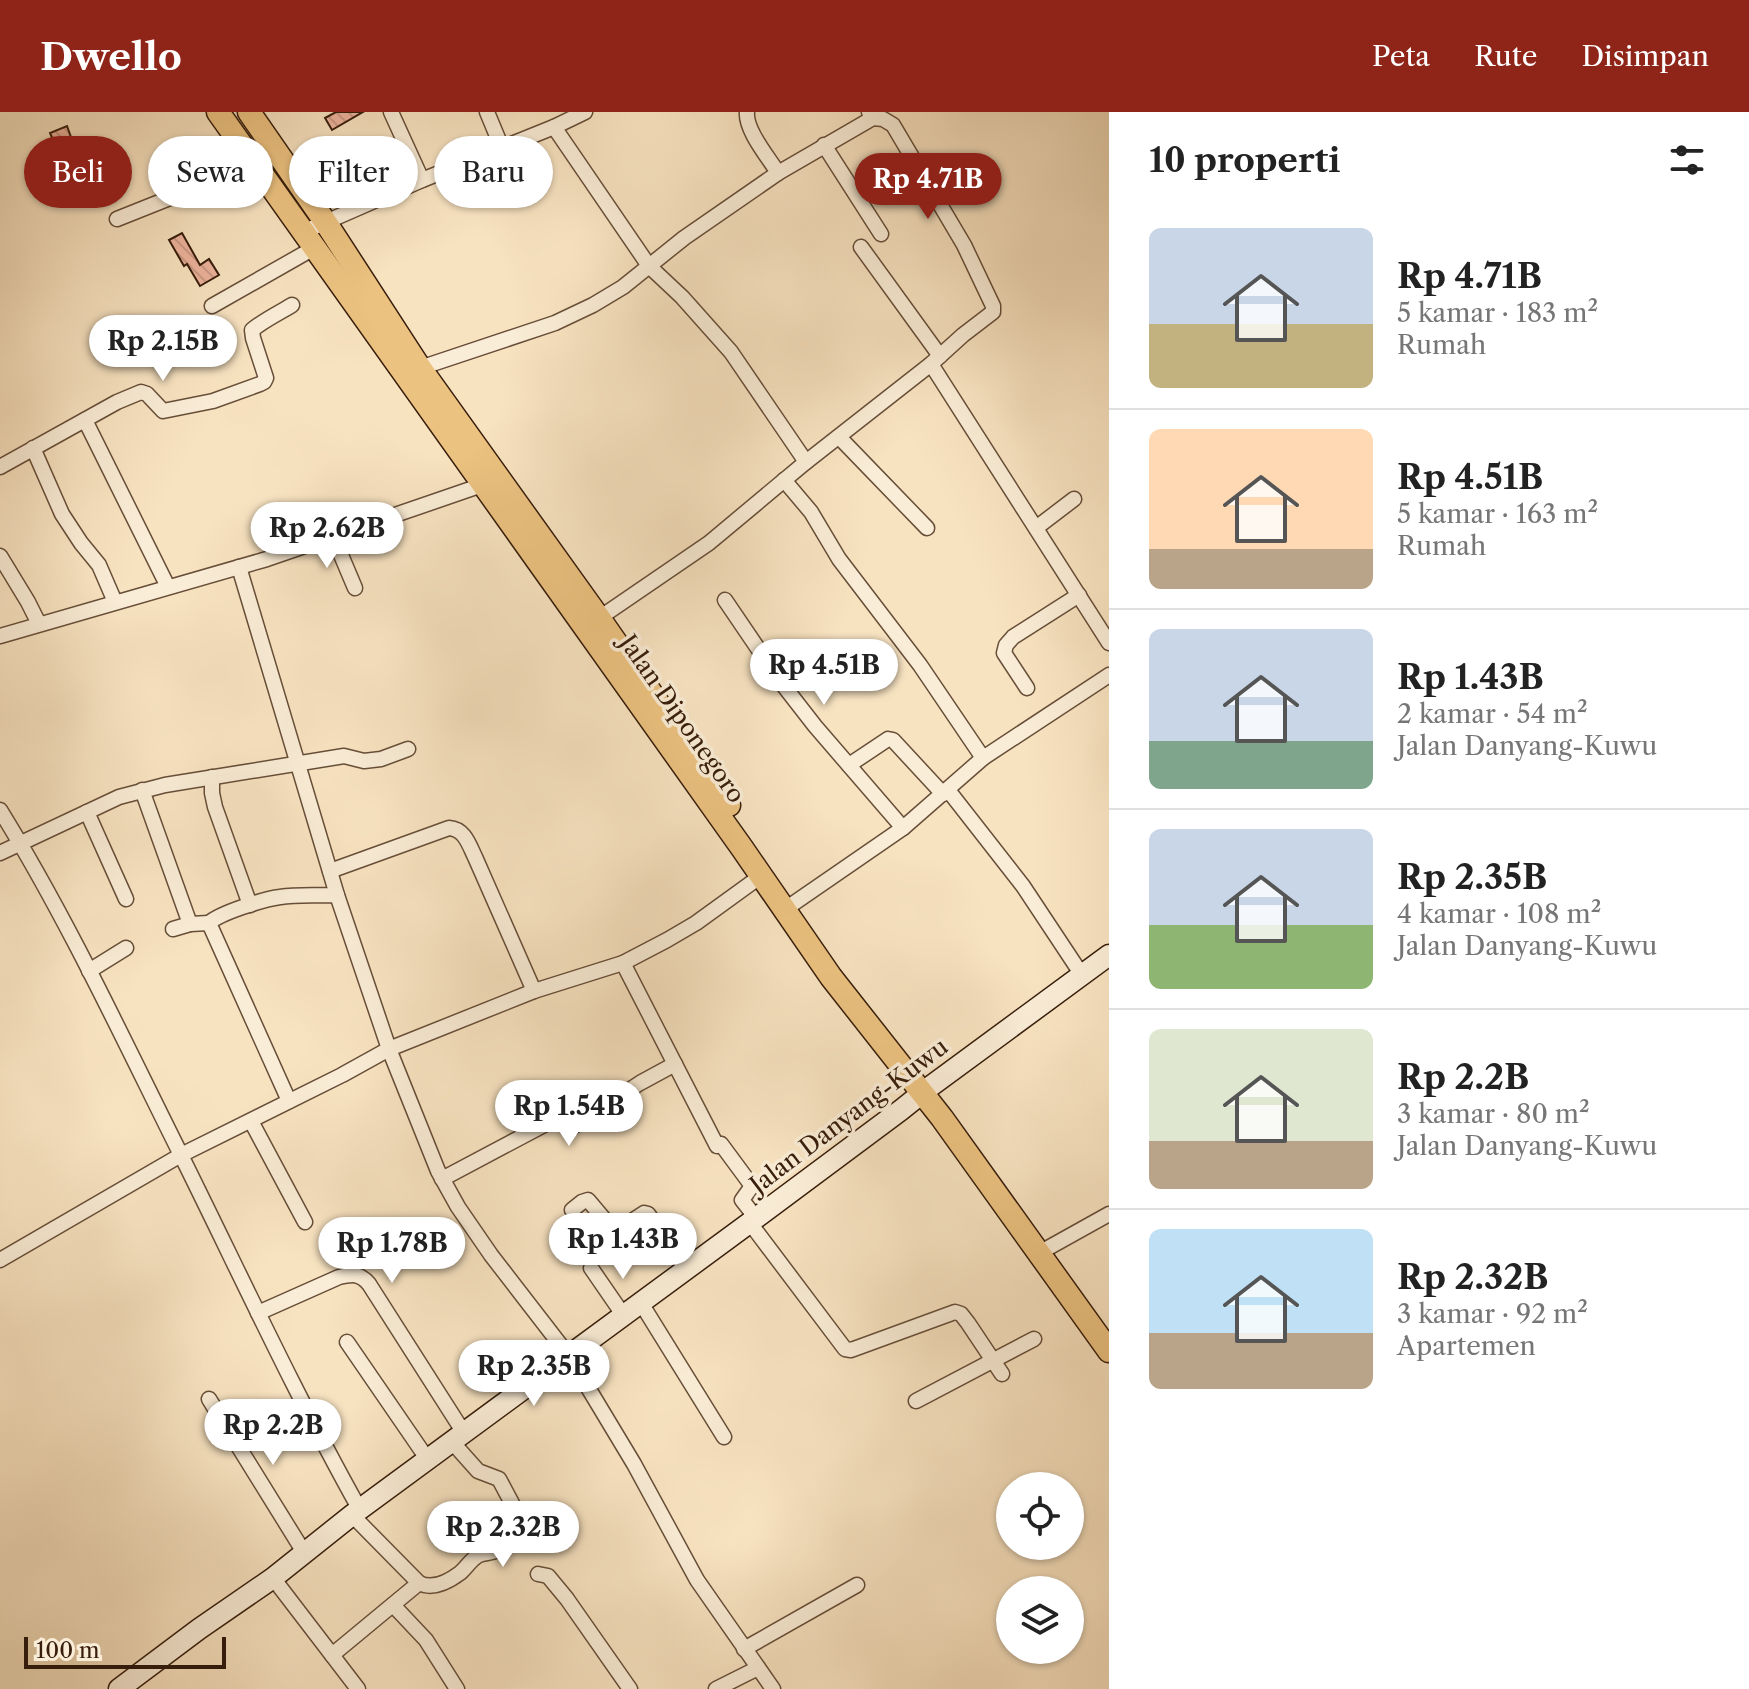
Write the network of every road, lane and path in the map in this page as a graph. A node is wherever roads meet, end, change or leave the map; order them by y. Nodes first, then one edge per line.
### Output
1 (218, 112) edge
2 (249, 112) edge
3 (391, 112) edge
4 (487, 112) edge
5 (584, 112) edge
6 (747, 112) edge
7 (871, 115) edge
8 (557, 121) edge
9 (235, 136) edge
10 (497, 136) edge
11 (526, 136) edge
12 (824, 145) junction
13 (778, 173) junction
14 (434, 175) edge
15 (422, 180) junction
16 (273, 189) edge
17 (148, 207) edge
18 (117, 219) dead end
19 (326, 223) junction
20 (881, 234) dead end
21 (309, 240) junction
22 (861, 247) dead end
23 (649, 266) junction
24 (292, 305) dead end
25 (212, 306) dead end
26 (936, 360) junction
27 (420, 368) junction
28 (85, 420) junction
29 (839, 437) junction
30 (33, 448) junction
31 (806, 462) junction
32 (0, 467) edge
33 (784, 480) junction
34 (491, 482) junction
35 (1074, 499) dead end
36 (927, 528) dead end
37 (1036, 528) junction
38 (333, 536) junction
39 (0, 556) edge
40 (239, 567) junction
41 (168, 587) junction
42 (355, 588) dead end
43 (1079, 595) junction
44 (725, 600) dead end
45 (115, 602) junction
46 (592, 623) junction
47 (39, 624) junction
48 (0, 636) edge
49 (1109, 643) edge
50 (1109, 675) edge
51 (1027, 688) dead end
52 (408, 749) dead end
53 (983, 758) junction
54 (299, 763) junction
55 (849, 765) junction
56 (212, 777) junction
57 (142, 790) junction
58 (946, 792) junction
59 (0, 810) edge
60 (87, 812) junction
61 (903, 828) junction
62 (21, 845) junction
63 (0, 853) edge
64 (330, 871) junction
65 (761, 876) junction
66 (337, 895) junction
67 (126, 899) dead end
68 (250, 905) junction
69 (790, 907) junction
70 (209, 923) junction
71 (190, 924) junction
72 (173, 929) dead end
73 (126, 948) dead end
74 (1109, 955) edge
75 (623, 963) junction
76 (89, 971) junction
77 (1082, 975) junction
78 (534, 991) junction
79 (389, 1049) junction
80 (675, 1064) junction
81 (927, 1090) junction
82 (289, 1101) junction
83 (251, 1121) junction
84 (181, 1155) junction
85 (442, 1179) junction
86 (572, 1210) dead end
87 (1109, 1214) edge
88 (753, 1220) junction
89 (305, 1222) dead end
90 (1044, 1250) junction
91 (0, 1260) edge
92 (591, 1268) dead end
93 (687, 1269) junction
94 (641, 1303) junction
95 (258, 1313) junction
96 (624, 1316) junction
97 (1109, 1329) edge
98 (1034, 1339) dead end
99 (347, 1342) dead end
100 (1109, 1351) edge
101 (569, 1356) junction
102 (992, 1360) junction
103 (1002, 1374) dead end
104 (209, 1399) dead end
105 (916, 1401) dead end
106 (724, 1437) dead end
107 (459, 1438) junction
108 (428, 1460) junction
109 (356, 1513) junction
110 (305, 1554) junction
111 (538, 1574) dead end
112 (273, 1578) junction
113 (419, 1583) junction
114 (857, 1585) dead end
115 (393, 1605) junction
116 (744, 1649) junction
117 (332, 1655) junction
118 (758, 1668) junction
119 (119, 1689) edge
120 (358, 1689) edge
121 (457, 1689) edge
122 (630, 1689) edge
123 (716, 1689) edge
124 (773, 1689) edge

1 - 9 main road, Jalan Diponegoro
2 - 19 main road, Jalan Diponegoro
3 - 15 street
4 - 10 street
5 - 8 street
6 - 13 street
7 - 12 street
7 - 26 street
8 - 11 street
8 - 23 street
12 - 13 street
12 - 20 street
13 - 23 street
14 - 15 street
15 - 19 street
16 - 21 main road, Jalan Diponegoro
17 - 18 street
19 - 21 street
19 - 27 main road, Jalan Diponegoro
21 - 25 street
21 - 34 main road, Jalan Diponegoro
22 - 26 street
23 - 27 street
23 - 31 street
24 - 28 street
26 - 29 street
26 - 37 street
27 - 34 main road, Jalan Diponegoro
28 - 30 street
28 - 41 street
29 - 31 street
29 - 36 street
30 - 32 street
30 - 45 street
31 - 33 street
33 - 46 street
33 - 53 street
34 - 38 street
34 - 46 main road, Jalan Diponegoro
35 - 37 street
37 - 43 street
38 - 40 street
38 - 42 street
39 - 47 street
40 - 41 street
40 - 54 street
41 - 45 street
43 - 49 street
43 - 51 street
44 - 55 street
45 - 47 street
46 - 65 main road, Jalan Diponegoro
46 - 69 main road, Jalan Diponegoro
47 - 48 street
50 - 53 street
52 - 54 street
53 - 58 street
54 - 56 street
54 - 64 street
55 - 58 street
55 - 61 street
56 - 57 street
56 - 68 street
57 - 60 street
57 - 71 street
58 - 61 street
58 - 77 street
59 - 62 street
60 - 62 street
60 - 67 street
61 - 69 street
62 - 63 street
62 - 76 street
64 - 66 street
64 - 78 street
65 - 69 main road, Jalan Diponegoro
65 - 75 street
66 - 68 street
66 - 79 street
68 - 70 street
69 - 81 main road, Jalan Diponegoro
70 - 71 street
70 - 82 street
71 - 72 street
73 - 76 street
74 - 77 street, Jalan Danyang-Kuwu
75 - 78 street
75 - 80 street
76 - 84 street
77 - 81 street, Jalan Danyang-Kuwu
78 - 79 street
79 - 82 street
79 - 85 street
80 - 85 street
80 - 88 street
81 - 88 street, Jalan Danyang-Kuwu
81 - 90 main road, Jalan Diponegoro
82 - 83 street
83 - 84 street
83 - 89 street
84 - 91 street
84 - 95 street
85 - 101 street
86 - 93 street
87 - 90 street
88 - 93 street, Jalan Danyang-Kuwu
88 - 102 street
90 - 97 main road, Jalan Diponegoro
90 - 100 main road, Jalan Diponegoro
92 - 96 street
93 - 94 street, Jalan Danyang-Kuwu
94 - 96 street, Jalan Danyang-Kuwu
94 - 106 street
95 - 107 street
95 - 109 street
96 - 101 street, Jalan Danyang-Kuwu
98 - 102 street
99 - 108 street
101 - 107 street, Jalan Danyang-Kuwu
101 - 116 street
102 - 103 street
102 - 105 street
104 - 110 street
107 - 108 street, Jalan Danyang-Kuwu
107 - 113 street
108 - 109 street, Jalan Danyang-Kuwu
109 - 110 street, Jalan Danyang-Kuwu
109 - 113 street
110 - 112 street, Jalan Danyang-Kuwu
111 - 122 street
112 - 117 street
112 - 119 street, Jalan Danyang-Kuwu
113 - 115 street
114 - 116 street
115 - 117 street
115 - 121 street
116 - 118 street
117 - 120 street
118 - 123 street
118 - 124 street

